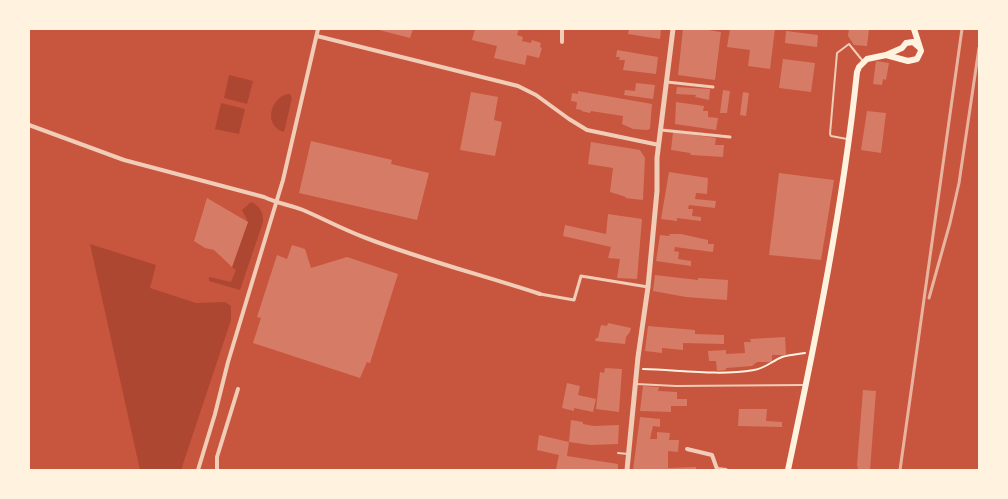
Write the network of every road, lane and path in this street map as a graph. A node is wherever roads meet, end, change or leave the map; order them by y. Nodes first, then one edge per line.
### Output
1 (318, 29) edge
2 (562, 29) edge
3 (673, 29) edge
4 (914, 29) edge
5 (316, 36) junction
6 (562, 42) dead end
7 (909, 42) junction
8 (902, 48) junction
9 (920, 48) junction
10 (886, 54) junction
11 (906, 60) junction
12 (863, 62) junction
13 (667, 82) junction
14 (713, 87) dead end
15 (29, 125) edge
16 (661, 130) junction
17 (730, 137) dead end
18 (850, 139) junction
19 (659, 145) junction
20 (276, 203) junction
21 (648, 287) junction
22 (540, 294) joint
23 (805, 353) dead end
24 (636, 368) junction
25 (636, 384) junction
26 (806, 385) junction
27 (238, 390) dead end
28 (687, 449) dead end
29 (618, 453) dead end
30 (628, 454) junction
31 (198, 470) edge
32 (216, 470) edge
33 (627, 470) edge
34 (726, 470) edge
35 (788, 470) edge

1 - 5 street
2 - 6 street
3 - 13 street
4 - 7 main road
4 - 9 main road
5 - 19 street
5 - 20 street
7 - 8 main road
7 - 9 main road
8 - 10 main road
8 - 11 main road
9 - 11 main road
10 - 11 main road
10 - 12 main road
12 - 18 main road
12 - 18 lane
13 - 14 street
13 - 16 street
15 - 20 street
16 - 17 street
16 - 19 street
18 - 26 main road
19 - 21 street
20 - 22 street
20 - 31 street
21 - 22 street
21 - 24 street
23 - 24 path
24 - 25 street
25 - 26 lane
25 - 30 street
26 - 35 main road
27 - 32 street
28 - 34 street
29 - 30 lane
30 - 33 street

